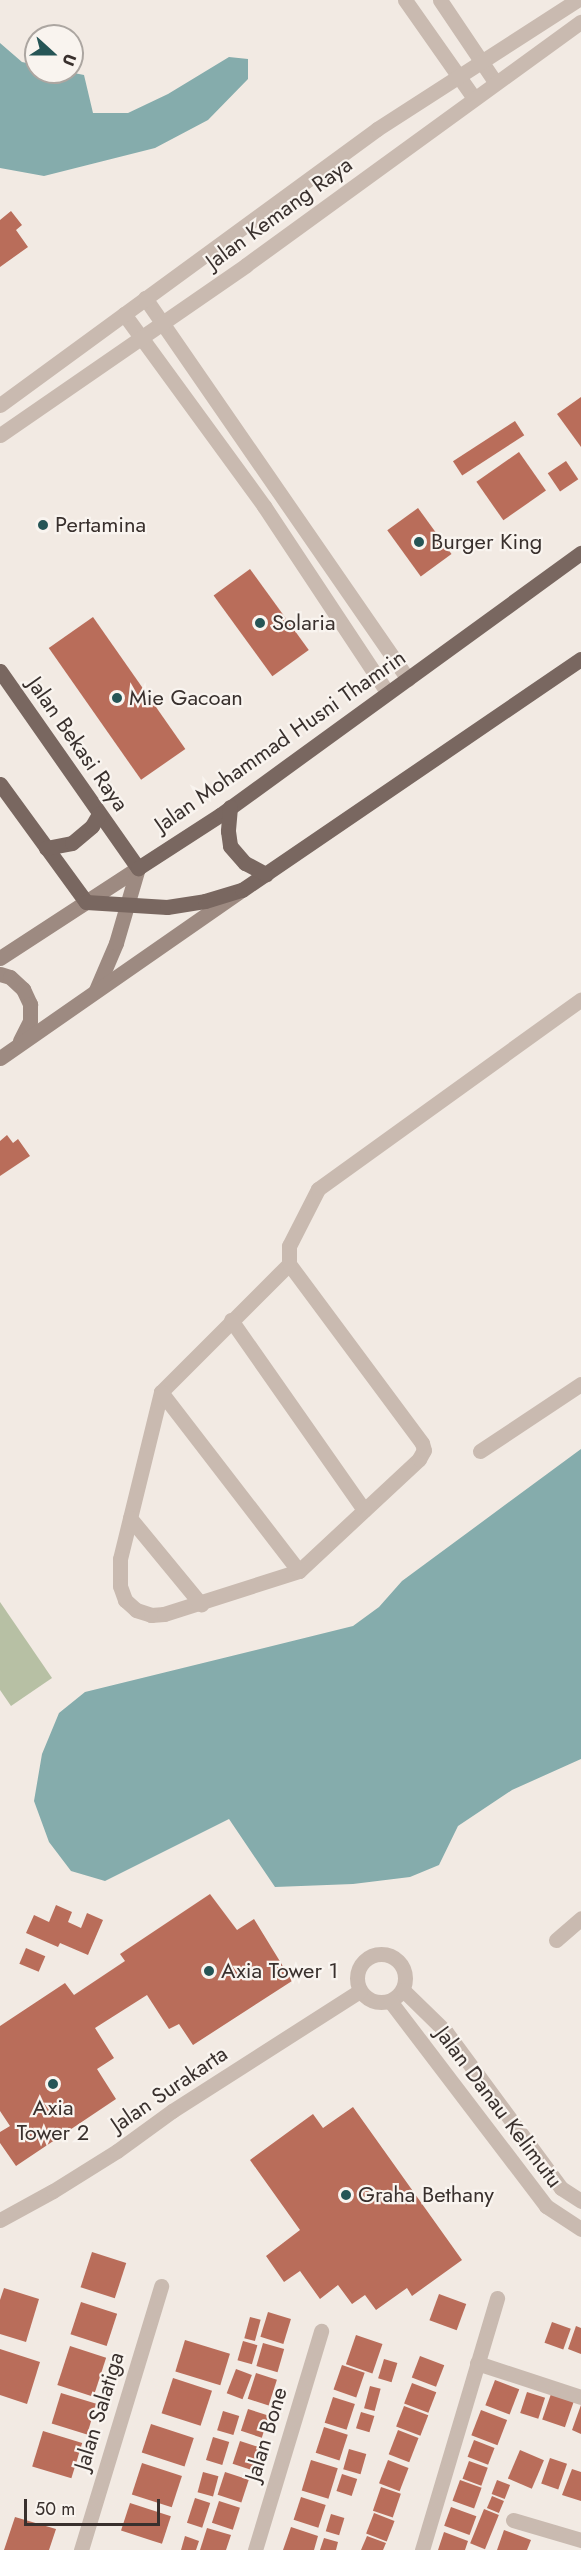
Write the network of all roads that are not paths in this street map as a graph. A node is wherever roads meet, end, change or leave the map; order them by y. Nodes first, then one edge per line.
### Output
1 (405, 0) edge
2 (440, 0) edge
3 (577, 0) edge
4 (581, 22) edge
5 (483, 62) junction
6 (458, 76) junction
7 (495, 82) junction
8 (474, 98) junction
9 (145, 298) junction
10 (124, 314) junction
11 (164, 323) junction
12 (141, 339) junction
13 (0, 405) edge
14 (235, 425) junction
15 (0, 435) edge
16 (216, 440) junction
17 (581, 553) edge
18 (581, 658) edge
19 (0, 671) edge
20 (408, 679) junction
21 (388, 693) junction
22 (0, 784) edge
23 (230, 807) junction
24 (99, 814) junction
25 (45, 848) junction
26 (138, 868) junction
27 (266, 874) junction
28 (242, 890) junction
29 (86, 902) junction
30 (129, 906) junction
31 (0, 958) edge
32 (0, 974) edge
33 (96, 991) junction
34 (581, 999) edge
35 (6, 1053) edge
36 (289, 1264) junction
37 (231, 1320) junction
38 (581, 1384) edge
39 (161, 1392) junction
40 (480, 1451) dead end
41 (364, 1510) junction
42 (130, 1518) junction
43 (299, 1571) junction
44 (201, 1604) junction
45 (578, 1926) edge
46 (556, 1940) dead end
47 (403, 1990) junction
48 (360, 1991) junction
49 (390, 2001) junction
50 (581, 2201) edge
51 (0, 2220) edge
52 (581, 2229) edge
53 (160, 2286) dead end
54 (497, 2298) dead end
55 (321, 2331) dead end
56 (477, 2364) junction
57 (581, 2397) edge
58 (513, 2520) dead end
59 (572, 2542) edge
60 (81, 2550) edge
61 (255, 2550) edge
62 (422, 2550) edge

1 - 6 street
2 - 5 street
3 - 5 street, Jalan Kemang Raya
4 - 7 street, Jalan Kemang Raya
5 - 6 street, Jalan Kemang Raya
5 - 7 street
6 - 8 street
6 - 9 street, Jalan Kemang Raya
7 - 8 street, Jalan Kemang Raya
8 - 11 street, Jalan Kemang Raya
9 - 10 street, Jalan Kemang Raya
9 - 11 street
10 - 12 street
10 - 13 street, Jalan Kemang Raya
11 - 12 street, Jalan Kemang Raya
11 - 14 street
12 - 15 street, Jalan Kemang Raya
12 - 16 street
14 - 16 street
14 - 20 street
16 - 21 street
17 - 20 main road, Jalan Mohammad Husni Thamrin
18 - 27 main road
19 - 24 main road, Jalan Bekasi Raya
20 - 21 main road, Jalan Mohammad Husni Thamrin
21 - 23 main road, Jalan Mohammad Husni Thamrin
22 - 25 main road
23 - 26 main road, Jalan Mohammad Husni Thamrin
23 - 27 main road
24 - 25 main road
24 - 26 main road, Jalan Bekasi Raya
25 - 29 main road
26 - 29 street, Jalan Mohammad Husni Thamrin
26 - 30 street
27 - 28 main road
28 - 30 main road
28 - 33 street
29 - 30 main road
29 - 31 street, Jalan Mohammad Husni Thamrin
30 - 33 street
32 - 35 street
33 - 35 street
34 - 36 street
36 - 37 street
36 - 41 street
37 - 39 street
37 - 41 street
38 - 40 street
39 - 42 street
39 - 43 street
41 - 43 street
42 - 44 street
42 - 44 street
43 - 44 street
45 - 46 street
47 - 48 street
47 - 49 street
47 - 50 street, Jalan Danau Kelimutu
48 - 49 street
48 - 51 street, Jalan Surakarta
49 - 52 street, Jalan Danau Kelimutu
53 - 60 street, Jalan Salatiga
54 - 56 street
55 - 61 street, Jalan Bone
56 - 57 street
56 - 62 street
58 - 59 street

